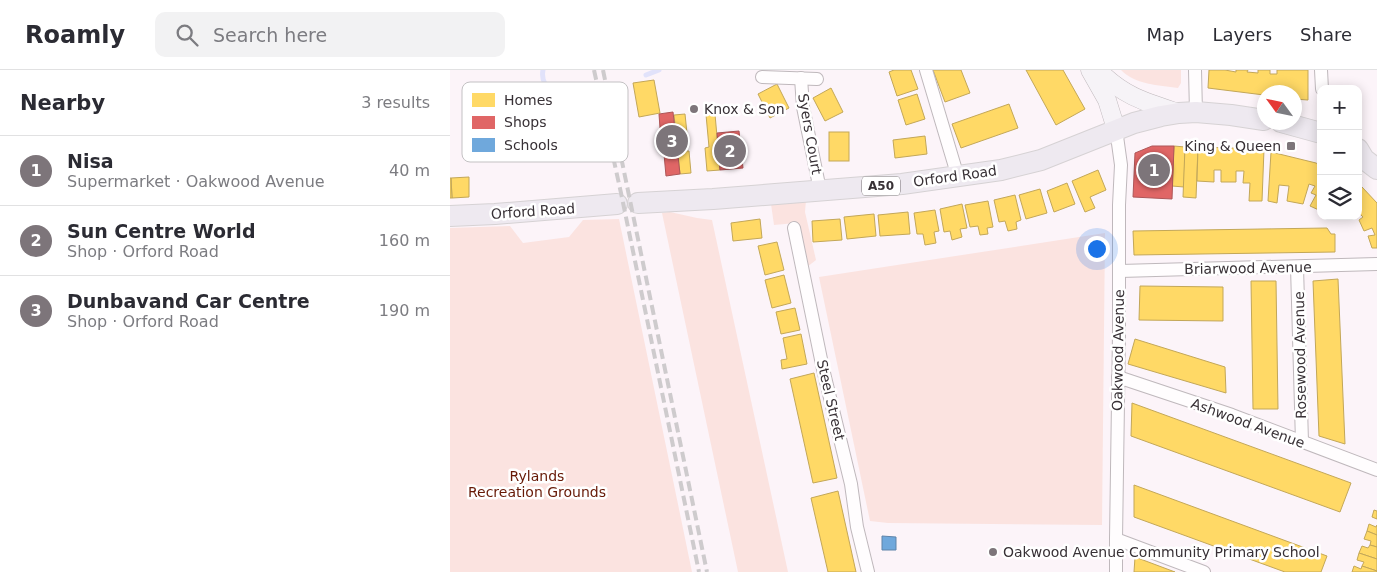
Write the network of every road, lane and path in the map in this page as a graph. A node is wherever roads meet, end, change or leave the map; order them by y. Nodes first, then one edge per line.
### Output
1 (926, 70) edge
2 (1090, 70) edge
3 (1098, 70) edge
4 (1196, 70) edge
5 (1321, 70) edge
6 (762, 77) dead end
7 (801, 78) junction
8 (817, 79) dead end
9 (1322, 85) edge
10 (1188, 113) junction
11 (1257, 119) edge
12 (1302, 127) edge
13 (1116, 129) junction
14 (1317, 130) edge
15 (1362, 149) edge
16 (1377, 152) edge
17 (1362, 155) edge
18 (1377, 169) edge
19 (958, 177) junction
20 (820, 190) junction
21 (638, 203) dead end
22 (617, 204) dead end
23 (450, 216) edge
24 (794, 228) dead end
25 (1377, 264) edge
26 (1297, 267) junction
27 (1120, 271) junction
28 (1118, 377) junction
29 (1302, 442) junction
30 (1377, 470) edge
31 (1116, 539) junction
32 (868, 572) edge
33 (1116, 572) edge
34 (1204, 572) edge

1 - 19 street
2 - 13 street
3 - 10 street
4 - 10 street
5 - 9 street
6 - 7 street, Syers Court
7 - 8 street, Syers Court
7 - 20 street, Syers Court
10 - 11 main road, A50
10 - 13 main road, A50
12 - 14 main road
13 - 19 main road, Orford Road / A50
13 - 27 street, Oakwood Avenue
15 - 16 main road
17 - 18 main road
19 - 20 main road, Orford Road / A50
20 - 21 main road, Orford Road / A50
22 - 23 main road, Orford Road
24 - 32 street, Steel Street
25 - 26 street, Briarwood Avenue
26 - 27 street, Briarwood Avenue
26 - 29 street, Rosewood Avenue
27 - 28 street, Oakwood Avenue
28 - 29 street, Ashwood Avenue
28 - 31 street, Oakwood Avenue
29 - 30 street, Ashwood Avenue
31 - 33 street, Oakwood Avenue
31 - 34 street

